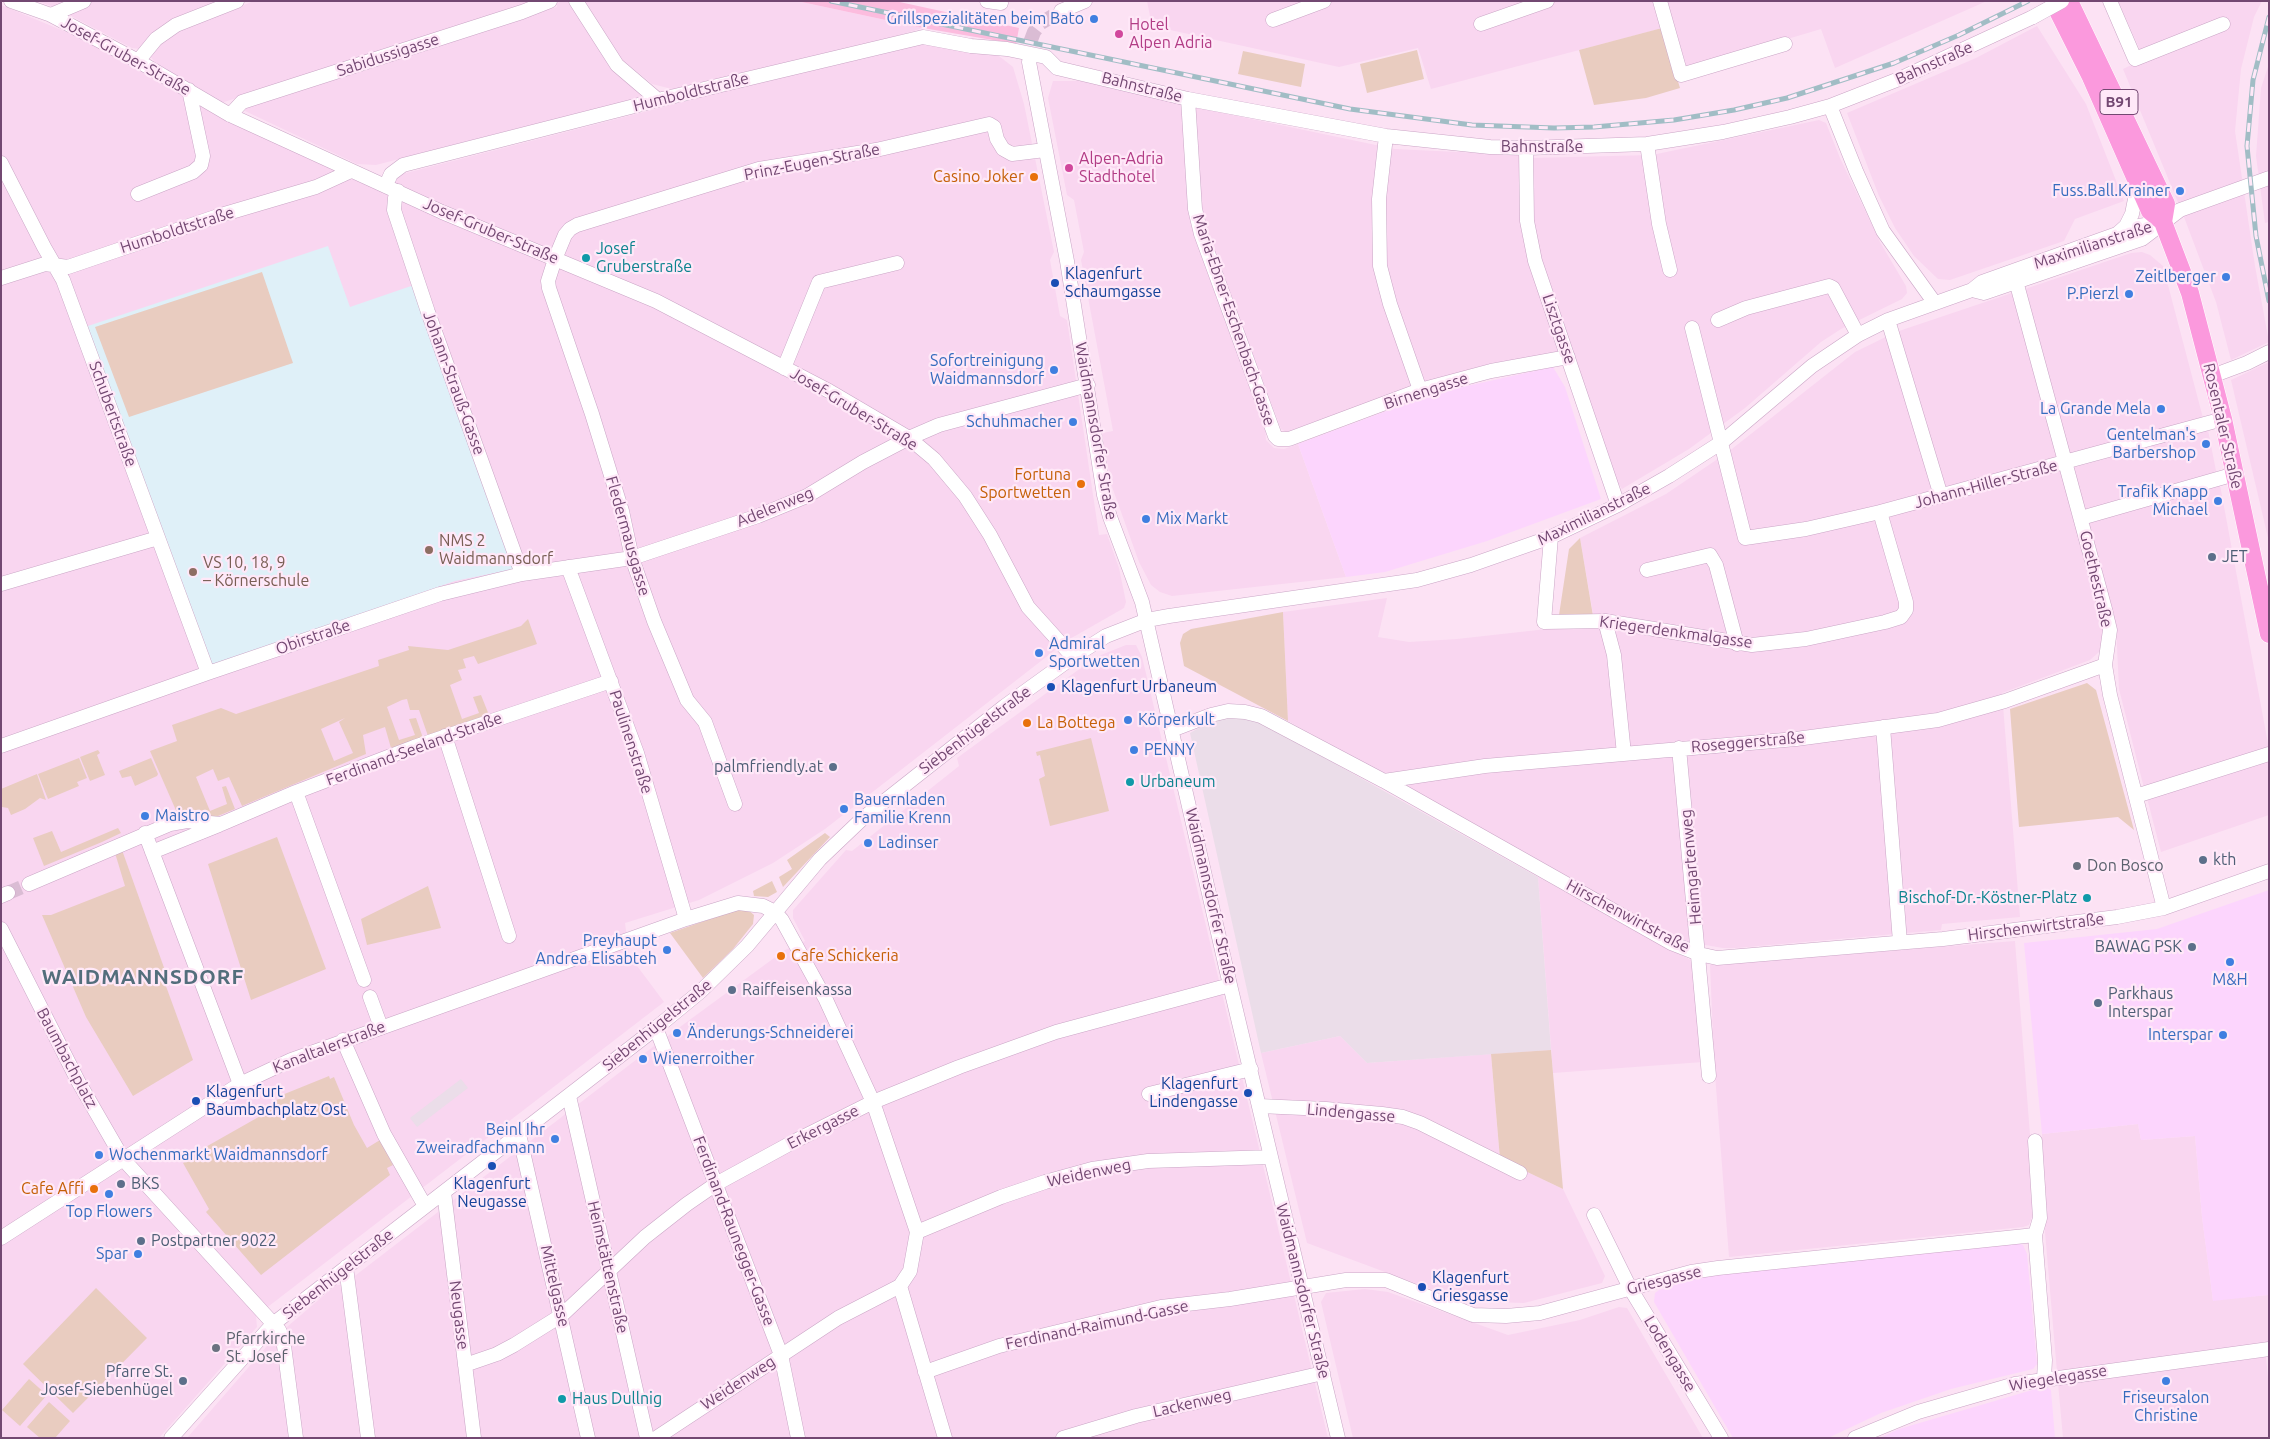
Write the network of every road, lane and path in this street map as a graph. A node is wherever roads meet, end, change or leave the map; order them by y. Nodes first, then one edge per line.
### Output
1 (11, 1) edge
2 (84, 1) edge
3 (237, 1) edge
4 (550, 1) edge
5 (576, 1) edge
6 (987, 1) edge
7 (1085, 1) edge
8 (1324, 1) edge
9 (1547, 1) edge
10 (1660, 1) edge
11 (2053, 1) edge
12 (2062, 1) edge
13 (2069, 1) edge
14 (2110, 1) edge
15 (1001, 2) edge
16 (1061, 11) tunnel mouth
17 (51, 15) junction
18 (1273, 20) dead end
19 (1481, 24) dead end
20 (2223, 24) dead end
21 (1785, 44) dead end
22 (1007, 49) joint
23 (138, 61) junction
24 (1028, 62) tunnel mouth
25 (189, 90) junction
26 (1188, 99) junction
27 (658, 100) junction
28 (1830, 106) junction
29 (230, 115) junction
30 (1386, 136) junction
31 (1647, 144) junction
32 (1526, 148) junction
33 (1045, 150) junction
34 (1, 163) edge
35 (351, 170) junction
36 (2269, 178) edge
37 (2138, 183) junction
38 (392, 188) junction
39 (138, 194) dead end
40 (2160, 213) junction
41 (2116, 236) junction
42 (554, 259) junction
43 (897, 263) dead end
44 (55, 265) junction
45 (1670, 270) dead end
46 (1, 278) edge
47 (2016, 281) junction
48 (1972, 290) junction
49 (1934, 302) junction
50 (1718, 320) dead end
51 (1888, 320) junction
52 (1692, 328) dead end
53 (1858, 335) junction
54 (2269, 352) edge
55 (1568, 356) junction
56 (784, 368) junction
57 (2212, 376) junction
58 (1088, 385) junction
59 (1420, 390) junction
60 (2223, 419) junction
61 (909, 438) junction
62 (1288, 440) joint
63 (1722, 442) junction
64 (2066, 462) junction
65 (2235, 474) junction
66 (1941, 496) junction
67 (1618, 505) junction
68 (1880, 512) junction
69 (2081, 518) junction
70 (1551, 537) junction
71 (158, 538) junction
72 (632, 558) junction
73 (568, 567) junction
74 (1647, 570) dead end
75 (522, 574) junction
76 (1, 584) edge
77 (2264, 589) edge
78 (1147, 620) junction
79 (1605, 621) junction
80 (2269, 634) edge
81 (1738, 644) junction
82 (1073, 657) junction
83 (2105, 665) junction
84 (208, 673) junction
85 (611, 681) junction
86 (1883, 727) junction
87 (1172, 730) junction
88 (446, 736) junction
89 (1, 746) edge
90 (1679, 748) junction
91 (1624, 754) junction
92 (2269, 754) edge
93 (1384, 781) junction
94 (296, 792) junction
95 (2136, 796) junction
96 (734, 804) dead end
97 (221, 824) junction
98 (145, 833) junction
99 (152, 852) junction
100 (2269, 871) edge
101 (29, 884) tunnel mouth
102 (2164, 908) junction
103 (775, 912) junction
104 (686, 919) junction
105 (1, 929) edge
106 (508, 936) dead end
107 (1900, 942) junction
108 (1699, 954) junction
109 (364, 980) dead end
110 (1230, 986) junction
111 (370, 997) dead end
112 (381, 1027) junction
113 (656, 1028) junction
114 (343, 1040) junction
115 (1251, 1069) junction
116 (1709, 1076) dead end
117 (240, 1084) junction
118 (1148, 1094) dead end
119 (568, 1096) junction
120 (873, 1102) junction
121 (1259, 1106) junction
122 (519, 1134) junction
123 (2035, 1141) dead end
124 (1271, 1157) junction
125 (123, 1158) junction
126 (1520, 1173) dead end
127 (716, 1184) junction
128 (444, 1192) junction
129 (425, 1206) junction
130 (1594, 1215) dead end
131 (917, 1232) junction
132 (2035, 1234) junction
133 (1, 1238) edge
134 (346, 1267) junction
135 (609, 1272) junction
136 (900, 1286) junction
137 (1302, 1287) junction
138 (1630, 1288) junction
139 (562, 1315) junction
140 (273, 1324) junction
141 (2269, 1349) edge
142 (780, 1355) junction
143 (465, 1365) junction
144 (925, 1372) junction
145 (1323, 1374) junction
146 (2044, 1378) junction
147 (171, 1438) edge
148 (296, 1438) edge
149 (368, 1438) edge
150 (474, 1438) edge
151 (588, 1438) edge
152 (648, 1438) edge
153 (656, 1438) edge
154 (798, 1438) edge
155 (944, 1438) edge
156 (1063, 1438) edge
157 (1338, 1438) edge
158 (1721, 1438) edge
159 (1855, 1438) edge

1 - 17 street, Josef-Gruber-Straße
2 - 17 street
3 - 23 street
4 - 29 street, Sabidussigasse
5 - 27 street
6 - 15 street
7 - 16 street
8 - 18 street
9 - 19 street
10 - 21 street
11 - 37 main road, Rosentaler Straße / B91
12 - 28 street, Bahnstraße, bridge
13 - 40 main road, Rosentaler Straße / B91
14 - 20 street
17 - 23 street, Josef-Gruber-Straße
22 - 26 street, Bahnstraße
22 - 27 street, Humboldtstraße
23 - 25 street, Josef-Gruber-Straße
24 - 33 street, Waidmannsdorfer Straße
25 - 29 street, Josef-Gruber-Straße
25 - 39 street
26 - 30 street, Bahnstraße
26 - 62 street, Maria-Ebner-Eschenbach-Gasse
27 - 38 street, Humboldtstraße
28 - 31 street, Bahnstraße
28 - 49 street
29 - 35 street, Josef-Gruber-Straße
30 - 32 street, Bahnstraße
30 - 59 street
31 - 32 street, Bahnstraße
31 - 45 street
32 - 55 street, Lisztgasse
33 - 42 street, Prinz-Eugen-Straße
33 - 58 street, Waidmannsdorfer Straße
34 - 44 street, Schubertstraße
35 - 38 street, Josef-Gruber-Straße
35 - 44 street, Humboldtstraße
36 - 40 street
37 - 40 main road, Rosentaler Straße / B91
37 - 41 street
38 - 42 street, Josef-Gruber-Straße
38 - 75 street, Johann-Strauß-Gasse
40 - 41 street, Maximilianstraße
40 - 47 street, Maximilianstraße
40 - 57 main road, Rosentaler Straße / B91
41 - 48 street, Maximilianstraße
42 - 56 street, Josef-Gruber-Straße
42 - 72 street, Fledermausgasse
43 - 56 street
44 - 46 street, Humboldtstraße
44 - 71 street, Schubertstraße
47 - 48 street, Maximilianstraße
47 - 64 street, Goethestraße
48 - 49 street, Maximilianstraße
49 - 51 street, Maximilianstraße
50 - 53 street
51 - 53 street, Maximilianstraße
51 - 66 street
52 - 63 street
53 - 63 street, Maximilianstraße
54 - 57 street
55 - 59 street, Birnengasse
55 - 67 street, Lisztgasse
56 - 61 street, Josef-Gruber-Straße
57 - 60 main road, Rosentaler Straße / B91
58 - 61 street, Adelenweg
58 - 78 street, Waidmannsdorfer Straße
59 - 62 street, Birnengasse
60 - 64 street, Johann-Hiller-Straße
60 - 65 main road, Rosentaler Straße / B91
61 - 72 street, Adelenweg
61 - 82 street, Josef-Gruber-Straße
63 - 67 street, Maximilianstraße
63 - 68 street, Johann-Hiller-Straße
64 - 66 street, Johann-Hiller-Straße
64 - 69 street, Goethestraße
65 - 69 street
65 - 77 main road, Rosentaler Straße / B91
66 - 68 street, Johann-Hiller-Straße
67 - 70 street, Maximilianstraße
68 - 81 street, Kriegerdenkmalgasse
69 - 83 street, Goethestraße
70 - 78 street, Maximilianstraße
70 - 79 street, Kriegerdenkmalgasse
71 - 76 street
71 - 84 street, Schubertstraße
72 - 73 street, Obirstraße
72 - 96 street, Fledermausgasse
73 - 75 street, Obirstraße
73 - 85 street, Paulinenstraße
74 - 81 street
75 - 84 street, Obirstraße
77 - 80 main road, Rosentaler Straße / B91
78 - 82 street, Siebenhügelstraße
78 - 87 street, Waidmannsdorfer Straße
79 - 81 street, Kriegerdenkmalgasse
79 - 91 street
82 - 103 street, Siebenhügelstraße
83 - 86 street, Roseggerstraße
83 - 95 street, Goethestraße
84 - 89 street, Obirstraße
85 - 88 street, Ferdinand-Seeland-Straße
85 - 104 street, Paulinenstraße
86 - 90 street, Roseggerstraße
86 - 107 street
87 - 93 street, Hirschenwirtstraße
87 - 110 street, Waidmannsdorfer Straße
88 - 94 street, Ferdinand-Seeland-Straße
88 - 106 street
90 - 91 street, Roseggerstraße
90 - 108 street, Heimgartenweg
91 - 93 street, Roseggerstraße
92 - 95 street
93 - 108 street, Hirschenwirtstraße
94 - 97 street, Ferdinand-Seeland-Straße
94 - 109 street
95 - 102 street, Goethestraße
97 - 98 street, Ferdinand-Seeland-Straße
97 - 99 street, Ferdinand-Seeland-Straße
98 - 99 street
98 - 101 street, Ferdinand-Seeland-Straße
99 - 117 street
100 - 102 street, Hirschenwirtstraße
102 - 107 street, Hirschenwirtstraße
103 - 104 street, Kanaltalerstraße
103 - 113 street, Siebenhügelstraße
103 - 120 street
104 - 112 street, Kanaltalerstraße
105 - 125 street, Baumbachplatz
107 - 108 street, Hirschenwirtstraße
108 - 116 street, Heimgartenweg
110 - 115 street, Waidmannsdorfer Straße
110 - 120 street, Erkergasse
111 - 112 street
112 - 114 street, Kanaltalerstraße
113 - 119 street, Siebenhügelstraße
113 - 127 street, Ferdinand-Raunegger-Gasse
114 - 117 street, Kanaltalerstraße
114 - 129 street
115 - 118 street
115 - 121 street, Waidmannsdorfer Straße
117 - 125 street, Kanaltalerstraße
119 - 122 street, Siebenhügelstraße
119 - 135 street, Heimstättenstraße
120 - 127 street, Erkergasse
120 - 131 street
121 - 124 street, Waidmannsdorfer Straße
121 - 126 street, Lindengasse
122 - 128 street, Siebenhügelstraße
122 - 139 street, Mittelgasse
123 - 132 street
124 - 131 street, Weidenweg
124 - 137 street, Waidmannsdorfer Straße
125 - 133 street, Kanaltalerstraße
125 - 140 street, Baumbachplatz
127 - 135 street, Erkergasse
127 - 142 street, Ferdinand-Raunegger-Gasse
128 - 129 street, Siebenhügelstraße
128 - 143 street, Neugasse
129 - 134 street, Siebenhügelstraße
130 - 138 street, Lodengasse
131 - 136 street
132 - 138 street, Griesgasse
132 - 146 street
134 - 140 street, Siebenhügelstraße
134 - 149 street
135 - 139 street, Erkergasse
135 - 152 street, Heimstättenstraße
136 - 142 street, Weidenweg
136 - 144 street
137 - 138 street, Griesgasse
137 - 144 street, Ferdinand-Raimund-Gasse
137 - 145 street, Waidmannsdorfer Straße
138 - 158 street, Lodengasse
139 - 143 street, Erkergasse
139 - 151 street, Mittelgasse
140 - 147 street, Siebenhügelstraße
140 - 148 street, Baumbachplatz
141 - 146 street, Wiegelegasse
142 - 153 street, Weidenweg
142 - 154 street, Ferdinand-Raunegger-Gasse
143 - 150 street, Neugasse
144 - 155 street
145 - 156 street, Lackenweg
145 - 157 street, Waidmannsdorfer Straße
146 - 159 street, Wiegelegasse

